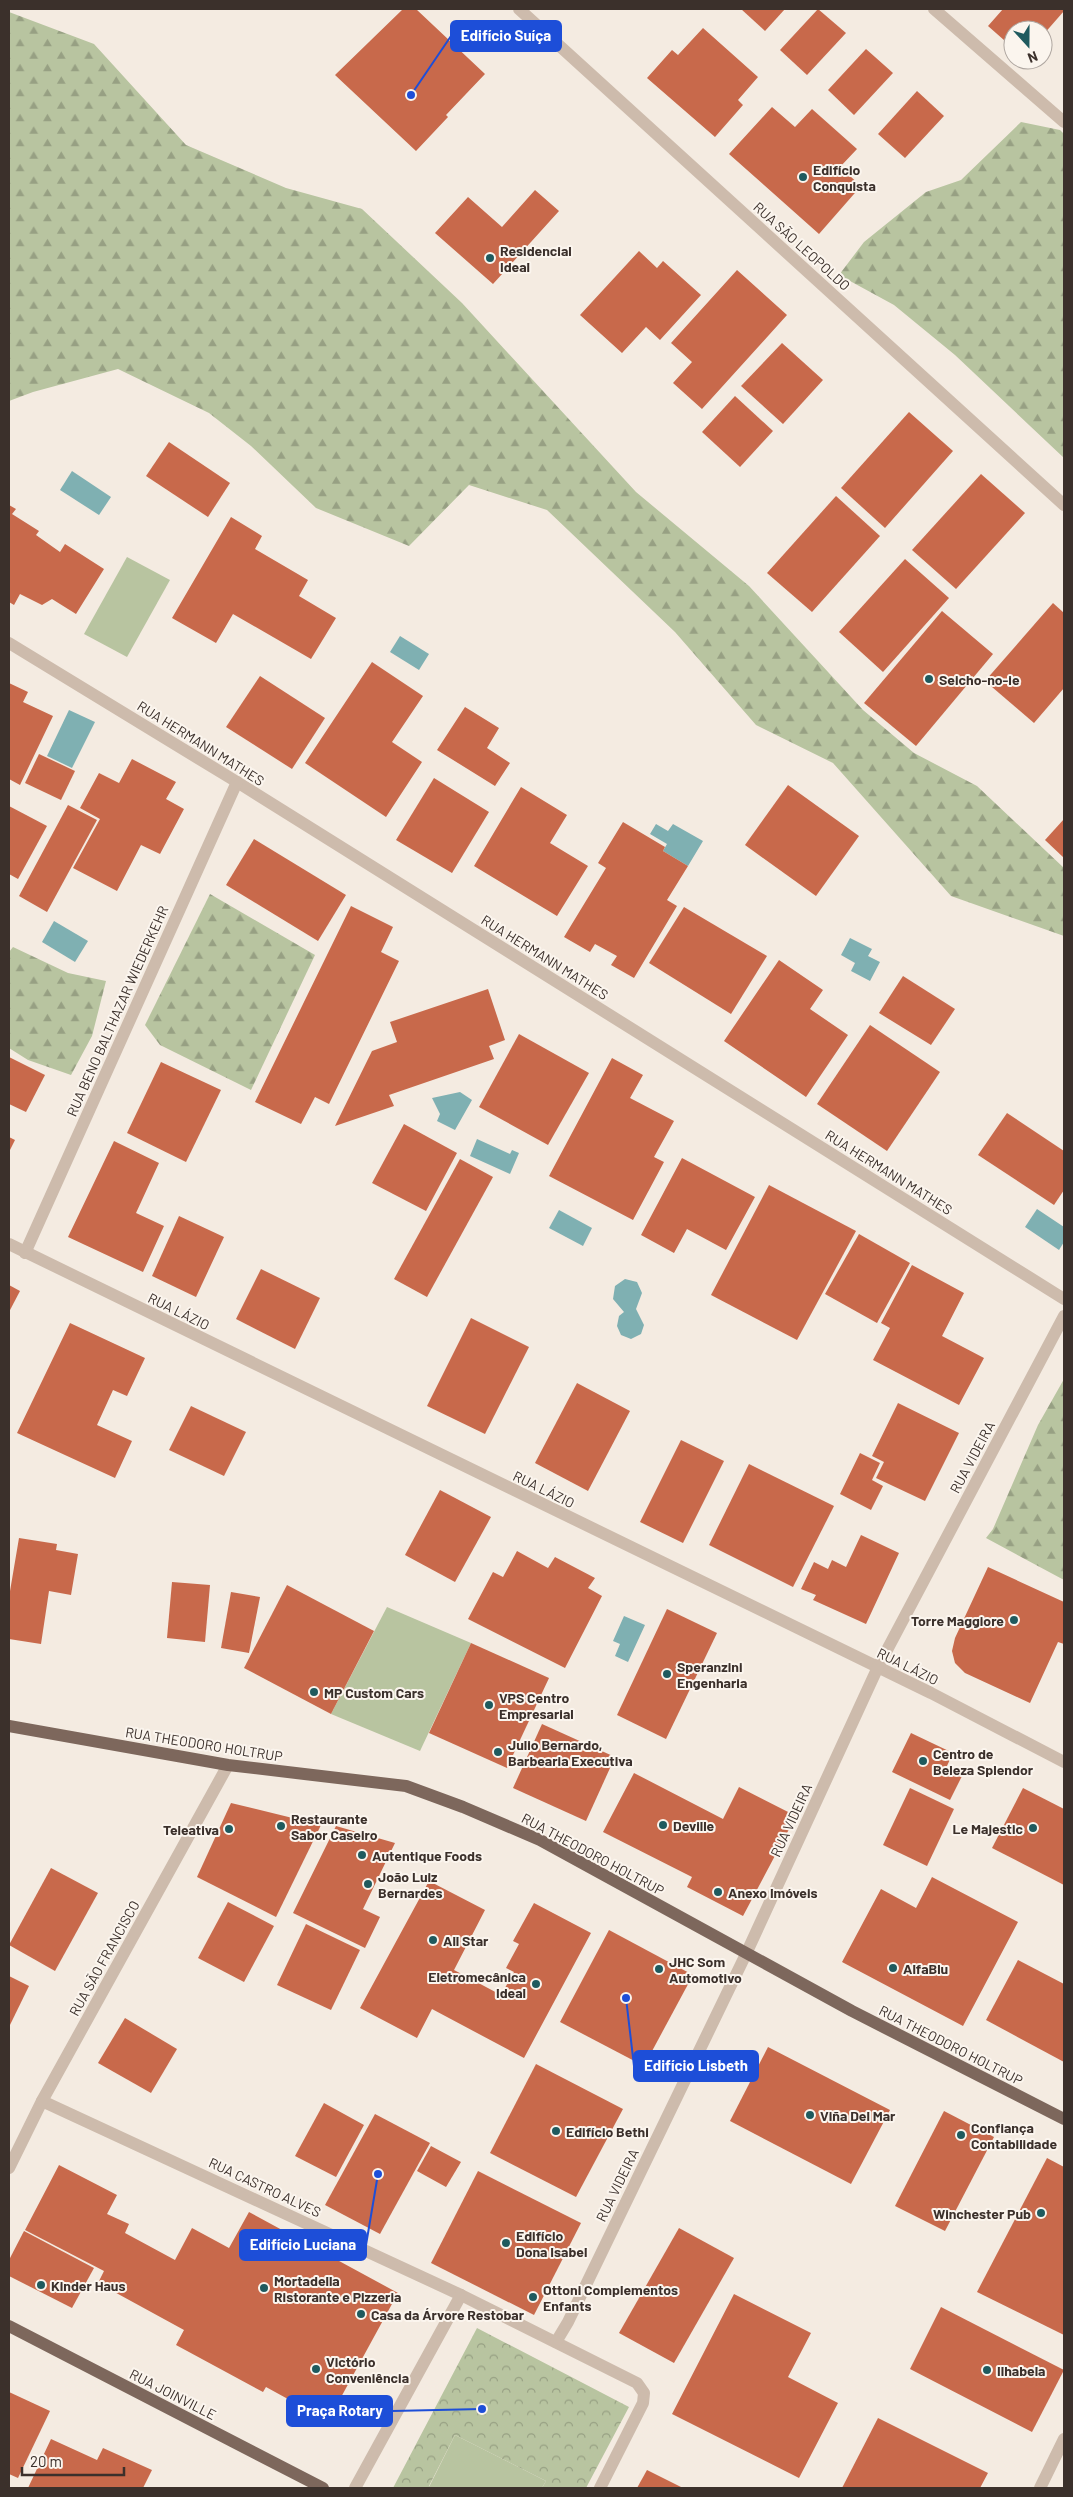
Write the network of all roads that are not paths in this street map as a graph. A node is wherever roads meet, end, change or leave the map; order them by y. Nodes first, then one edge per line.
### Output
1 (519, 9) edge
2 (934, 9) edge
3 (1064, 122) edge
4 (1064, 504) edge
5 (9, 643) edge
6 (236, 782) junction
7 (9, 1244) edge
8 (25, 1253) junction
9 (1064, 1299) edge
10 (1064, 1316) edge
11 (878, 1668) junction
12 (9, 1726) edge
13 (1064, 1762) edge
14 (228, 1765) junction
15 (746, 1954) junction
16 (42, 2101) junction
17 (1064, 2119) edge
18 (9, 2168) edge
19 (461, 2295) junction
20 (9, 2326) edge
21 (556, 2342) junction
22 (1064, 2439) edge
23 (323, 2488) edge
24 (355, 2488) edge
25 (600, 2488) edge
26 (1040, 2488) edge

1 - 4 street, RUA SÃO LEOPOLDO
2 - 3 street
5 - 6 street, RUA HERMANN MATHES
6 - 8 street, RUA BENO BALTHAZAR WIEDERKEHR
6 - 9 street, RUA HERMANN MATHES
7 - 8 street, RUA LÁZIO
8 - 11 street, RUA LÁZIO
10 - 11 street, RUA VIDEIRA
11 - 13 street, RUA LÁZIO
11 - 15 street, RUA VIDEIRA
12 - 14 main road, RUA THEODORO HOLTRUP
14 - 15 main road, RUA THEODORO HOLTRUP
14 - 16 street, RUA SÃO FRANCISCO
15 - 17 main road, RUA THEODORO HOLTRUP
15 - 21 street, RUA VIDEIRA
16 - 18 street, RUA SÃO FRANCISCO
16 - 19 street, RUA CASTRO ALVES
19 - 21 street, RUA CASTRO ALVES
19 - 24 street
20 - 23 main road, RUA JOINVILLE
21 - 25 street, RUA CASTRO ALVES
22 - 26 street

